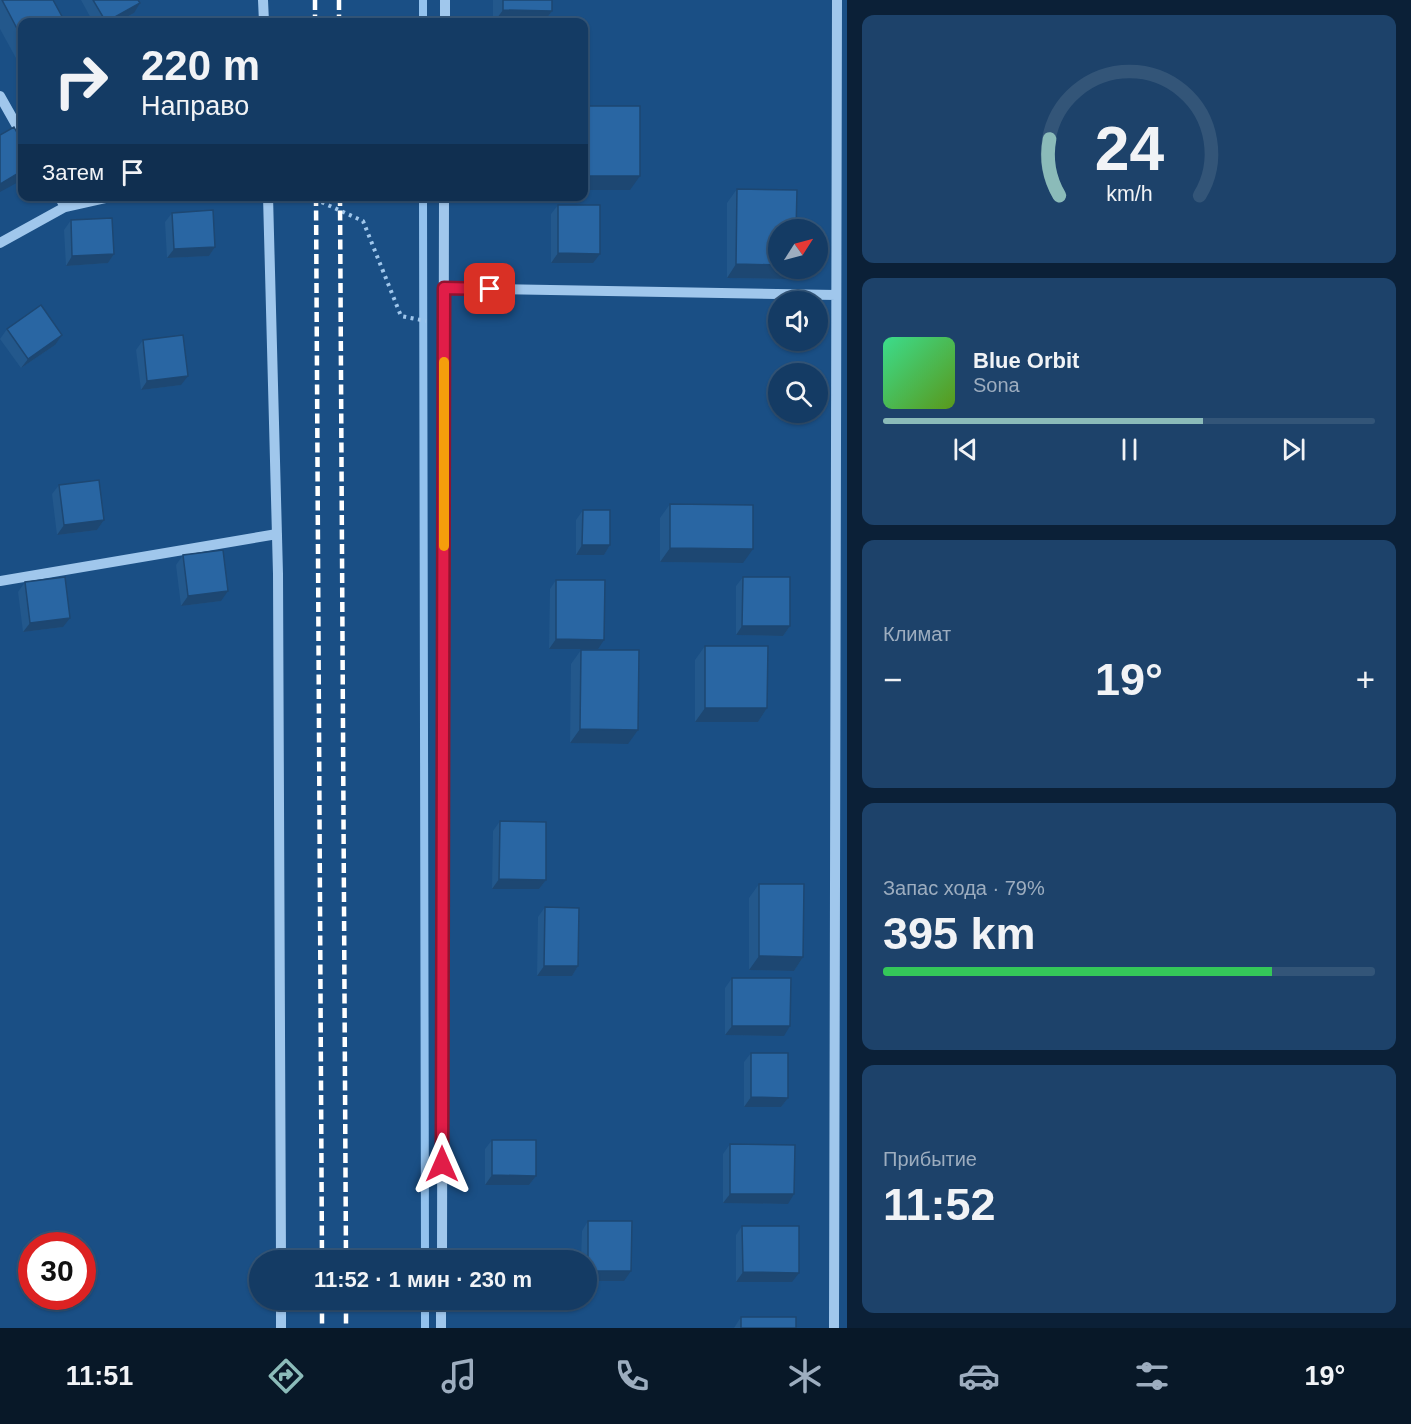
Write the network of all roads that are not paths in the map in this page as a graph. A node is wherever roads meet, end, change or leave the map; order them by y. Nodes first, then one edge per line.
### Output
1 (263, 0) edge
2 (445, 0) edge
3 (837, 0) edge
4 (264, 18) edge
5 (445, 18) edge
6 (842, 32) edge
7 (0, 96) edge
8 (18, 128) edge
9 (62, 201) edge
10 (92, 201) edge
11 (268, 201) edge
12 (444, 201) edge
13 (65, 207) junction
14 (0, 243) edge
15 (444, 288) junction
16 (836, 296) junction
17 (842, 413) edge
18 (277, 534) junction
19 (0, 581) edge
20 (835, 800) junction
21 (847, 800) edge
22 (834, 1183) junction
23 (847, 1183) edge
24 (281, 1250) edge
25 (442, 1250) edge
26 (281, 1310) edge
27 (441, 1310) edge
28 (281, 1328) edge
29 (441, 1328) edge
30 (834, 1328) edge

1 - 4 street
2 - 5 street
3 - 6 street
6 - 16 street
7 - 8 street
9 - 13 street
10 - 13 street
11 - 18 street
12 - 15 street
13 - 14 street
15 - 16 street
15 - 25 street
16 - 17 street
17 - 20 street
18 - 19 street
18 - 24 street
20 - 21 street
20 - 22 street
22 - 23 street
22 - 30 street
26 - 28 street
27 - 29 street

